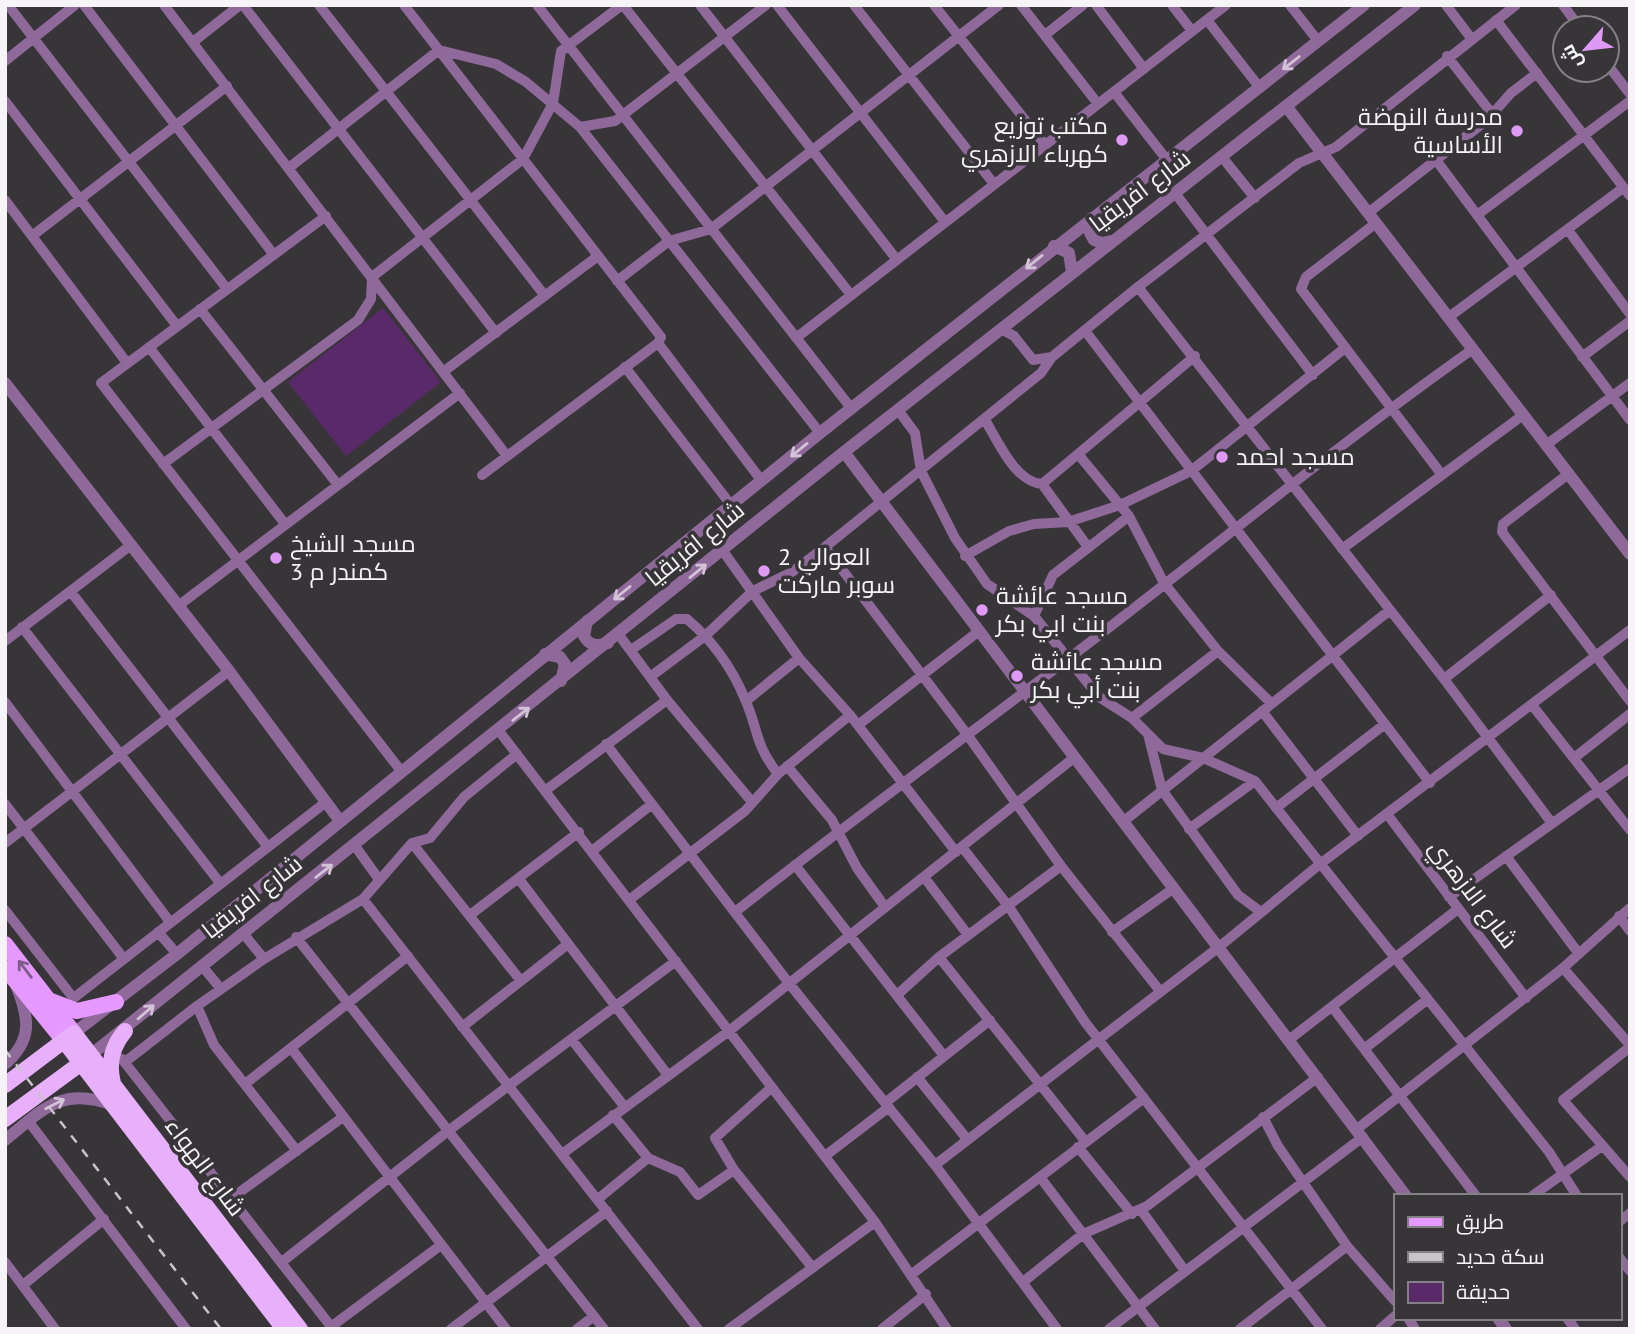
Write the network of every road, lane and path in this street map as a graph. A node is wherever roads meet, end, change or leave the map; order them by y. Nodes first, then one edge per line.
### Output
1 (8, 5) edge
2 (75, 5) edge
3 (84, 5) edge
4 (164, 5) edge
5 (242, 5) edge
6 (319, 5) edge
7 (404, 5) edge
8 (537, 5) edge
9 (623, 5) edge
10 (700, 5) edge
11 (766, 5) edge
12 (777, 5) edge
13 (854, 5) edge
14 (934, 5) edge
15 (999, 5) edge
16 (1021, 5) edge
17 (1083, 5) edge
18 (1096, 5) edge
19 (1172, 5) edge
20 (1226, 5) edge
21 (1290, 5) edge
22 (1364, 5) edge
23 (1415, 5) edge
24 (1446, 5) edge
25 (1516, 5) edge
26 (1207, 20) junction
27 (1496, 20) junction
28 (1192, 32) junction
29 (1045, 35) junction
30 (724, 37) junction
31 (959, 37) junction
32 (34, 38) junction
33 (1471, 38) junction
34 (1318, 41) junction
35 (193, 42) junction
36 (569, 46) junction
37 (439, 50) junction
38 (1447, 56) junction
39 (5, 61) edge
40 (1144, 69) junction
41 (676, 73) junction
42 (1537, 73) junction
43 (909, 75) junction
44 (227, 86) junction
45 (1260, 88) junction
46 (385, 92) junction
47 (1114, 92) junction
48 (1630, 100) edge
49 (5, 101) edge
50 (553, 103) junction
51 (1098, 104) junction
52 (1286, 106) junction
53 (860, 113) junction
54 (621, 114) junction
55 (1493, 115) junction
56 (177, 125) junction
57 (580, 127) junction
58 (339, 128) junction
59 (1584, 136) junction
60 (1045, 145) junction
61 (812, 151) junction
62 (1323, 153) junction
63 (1222, 157) junction
64 (523, 159) junction
65 (1167, 160) junction
66 (1436, 160) junction
67 (128, 162) junction
68 (290, 167) junction
69 (995, 184) junction
70 (765, 187) junction
71 (1627, 192) edge
72 (1175, 193) junction
73 (1255, 198) junction
74 (80, 199) junction
75 (5, 200) edge
76 (469, 201) junction
77 (1477, 215) junction
78 (326, 216) junction
79 (1092, 218) junction
80 (1372, 218) junction
81 (945, 222) junction
82 (711, 229) junction
83 (1568, 230) junction
84 (32, 236) junction
85 (1207, 236) junction
86 (422, 237) junction
87 (669, 241) junction
88 (1112, 241) junction
89 (1054, 246) junction
90 (274, 254) junction
91 (598, 256) junction
92 (897, 260) junction
93 (1517, 268) junction
94 (1072, 272) junction
95 (372, 277) junction
96 (617, 281) junction
97 (1139, 287) junction
98 (227, 289) junction
99 (850, 295) junction
100 (545, 296) junction
101 (1626, 302) edge
102 (200, 309) junction
103 (1630, 314) edge
104 (1449, 317) junction
105 (1630, 321) edge
106 (177, 326) junction
107 (1000, 329) junction
108 (1086, 332) junction
109 (496, 333) junction
110 (796, 338) junction
111 (658, 343) junction
112 (149, 347) junction
113 (1345, 348) junction
114 (1473, 349) junction
115 (1195, 356) junction
116 (1052, 357) junction
117 (1582, 358) junction
118 (128, 363) junction
119 (625, 367) junction
120 (443, 372) junction
121 (1313, 374) junction
122 (5, 383) edge
123 (1630, 383) edge
124 (263, 388) junction
125 (460, 393) junction
126 (1611, 397) junction
127 (1139, 401) junction
128 (851, 408) junction
129 (1390, 408) junction
130 (898, 410) junction
131 (1523, 415) junction
132 (985, 420) junction
133 (1630, 420) edge
134 (1249, 426) junction
135 (211, 428) junction
136 (820, 433) junction
137 (1546, 445) junction
138 (844, 452) junction
139 (1079, 454) junction
140 (507, 456) junction
141 (163, 464) junction
142 (921, 471) junction
143 (1191, 471) junction
144 (482, 475) dead end
145 (1443, 475) junction
146 (1567, 475) junction
147 (761, 480) junction
148 (1292, 483) junction
149 (1042, 484) junction
150 (338, 485) junction
151 (881, 501) junction
152 (731, 505) junction
153 (1120, 505) junction
154 (1129, 516) junction
155 (1068, 522) junction
156 (285, 524) junction
157 (1236, 528) junction
158 (131, 545) junction
159 (825, 547) junction
160 (1088, 547) junction
161 (1342, 549) junction
162 (723, 551) junction
163 (1629, 553) edge
164 (965, 556) junction
165 (237, 560) junction
166 (1164, 583) junction
167 (753, 591) junction
168 (71, 592) junction
169 (1551, 595) junction
170 (178, 606) junction
171 (1390, 610) junction
172 (1034, 616) junction
173 (587, 621) junction
174 (22, 627) junction
175 (1630, 630) edge
176 (979, 631) junction
177 (705, 636) junction
178 (614, 639) junction
179 (5, 641) edge
180 (631, 650) junction
181 (1218, 651) junction
182 (545, 654) junction
183 (1332, 655) junction
184 (799, 657) junction
185 (1596, 657) junction
186 (1067, 658) junction
187 (229, 671) junction
188 (923, 675) junction
189 (650, 677) junction
190 (1444, 679) junction
191 (561, 681) junction
192 (1024, 690) junction
193 (667, 700) junction
194 (746, 701) junction
195 (1630, 701) edge
196 (5, 702) edge
197 (1271, 703) junction
198 (1532, 705) junction
199 (1262, 711) junction
200 (1630, 713) edge
201 (850, 715) junction
202 (169, 718) junction
203 (1132, 718) junction
204 (1385, 724) junction
205 (858, 725) junction
206 (499, 731) junction
207 (966, 733) junction
208 (1148, 734) junction
209 (1489, 740) junction
210 (606, 744) junction
211 (120, 754) junction
212 (517, 754) junction
213 (1075, 757) junction
214 (1203, 758) junction
215 (1574, 758) junction
216 (787, 766) junction
217 (1630, 768) edge
218 (401, 771) junction
219 (778, 774) junction
220 (1314, 779) junction
221 (901, 781) junction
222 (1255, 781) junction
223 (1430, 783) junction
224 (72, 790) junction
225 (546, 790) junction
226 (1162, 790) junction
227 (1599, 790) junction
228 (326, 802) junction
229 (752, 802) junction
230 (5, 804) edge
231 (652, 804) junction
232 (1017, 804) junction
233 (1276, 808) junction
234 (1387, 814) junction
235 (340, 821) junction
236 (1124, 821) junction
237 (1552, 822) junction
238 (24, 828) junction
239 (1189, 829) junction
240 (1630, 830) edge
241 (838, 831) junction
242 (579, 832) junction
243 (1358, 836) junction
244 (412, 842) junction
245 (5, 843) edge
246 (355, 846) junction
247 (268, 847) junction
248 (959, 850) junction
249 (592, 851) junction
250 (690, 853) junction
251 (1506, 856) junction
252 (794, 864) junction
253 (1320, 864) junction
254 (1060, 866) junction
255 (924, 877) junction
256 (378, 878) junction
257 (519, 879) junction
258 (220, 883) junction
259 (1174, 888) junction
260 (1449, 897) junction
261 (363, 899) junction
262 (629, 900) junction
263 (1009, 906) junction
264 (885, 907) junction
265 (1630, 908) edge
266 (1458, 909) junction
267 (5, 910) edge
268 (734, 912) junction
269 (1261, 912) junction
270 (470, 915) junction
271 (1619, 916) junction
272 (170, 922) junction
273 (1630, 931) edge
274 (158, 932) junction
275 (1112, 932) junction
276 (243, 933) junction
277 (849, 935) junction
278 (968, 935) junction
279 (296, 937) junction
280 (5, 944) edge
281 (568, 944) junction
282 (1219, 947) junction
283 (177, 954) junction
284 (1579, 954) junction
285 (408, 956) junction
286 (939, 957) junction
287 (124, 959) junction
288 (264, 959) junction
289 (1396, 959) junction
290 (676, 961) junction
291 (202, 966) junction
292 (1563, 968) junction
293 (10, 974) edge
294 (521, 981) junction
295 (788, 982) junction
296 (221, 989) junction
297 (1160, 991) junction
298 (897, 995) junction
299 (47, 998) junction
300 (1526, 998) junction
301 (1428, 999) junction
302 (116, 1002) junction
303 (349, 1003) junction
304 (197, 1006) junction
305 (615, 1006) junction
306 (1333, 1008) junction
307 (990, 1020) junction
308 (462, 1027) junction
309 (125, 1031) junction
310 (729, 1031) junction
311 (69, 1037) junction
312 (1099, 1039) junction
313 (1290, 1039) junction
314 (572, 1040) junction
315 (1464, 1046) junction
316 (1630, 1046) edge
317 (291, 1048) junction
318 (113, 1049) junction
319 (1364, 1049) junction
320 (944, 1056) junction
321 (87, 1059) junction
322 (125, 1062) junction
323 (5, 1064) edge
324 (667, 1074) junction
325 (917, 1077) junction
326 (1318, 1077) junction
327 (1039, 1083) junction
328 (5, 1084) edge
329 (244, 1084) junction
330 (114, 1085) junction
331 (508, 1087) junction
332 (772, 1087) junction
333 (1400, 1097) junction
334 (1144, 1098) junction
335 (114, 1105) junction
336 (887, 1105) junction
337 (624, 1106) junction
338 (613, 1115) junction
339 (1263, 1116) junction
340 (343, 1117) junction
341 (29, 1122) junction
342 (7, 1128) edge
343 (447, 1131) junction
344 (1360, 1133) junction
345 (967, 1139) junction
346 (1081, 1144) junction
347 (1602, 1146) junction
348 (297, 1150) junction
349 (562, 1154) junction
350 (825, 1156) junction
351 (648, 1158) junction
352 (935, 1165) junction
353 (1199, 1168) junction
354 (734, 1170) junction
355 (1563, 1172) junction
356 (389, 1176) junction
357 (1040, 1177) junction
358 (1630, 1177) edge
359 (1304, 1184) junction
360 (1405, 1194) edge
361 (1474, 1194) edge
362 (1535, 1194) edge
363 (1576, 1194) edge
364 (233, 1197) junction
365 (598, 1199) junction
366 (607, 1211) junction
367 (1136, 1212) junction
368 (104, 1219) junction
369 (874, 1222) junction
370 (977, 1223) junction
371 (1244, 1226) junction
372 (1083, 1234) junction
373 (441, 1245) junction
374 (1347, 1246) junction
375 (545, 1256) junction
376 (283, 1261) junction
377 (5, 1262) edge
378 (812, 1267) junction
379 (1185, 1271) junction
380 (912, 1274) junction
381 (1023, 1282) junction
382 (23, 1285) junction
383 (1290, 1288) junction
384 (926, 1294) junction
385 (1394, 1300) edge
386 (486, 1302) junction
387 (1138, 1306) junction
388 (594, 1316) junction
389 (1394, 1317) edge
390 (332, 1328) edge
391 (55, 1329) edge
392 (186, 1329) edge
393 (284, 1329) edge
394 (300, 1329) edge
395 (451, 1329) edge
396 (506, 1329) edge
397 (577, 1329) edge
398 (604, 1329) edge
399 (698, 1329) edge
400 (729, 1329) edge
401 (882, 1329) edge
402 (947, 1329) edge
403 (1057, 1329) edge
404 (1110, 1329) edge
405 (1156, 1329) edge
406 (1240, 1329) edge
407 (1322, 1329) edge
408 (1380, 1329) edge

1 - 32 street
2 - 32 street
3 - 56 street
4 - 35 street
5 - 35 street
5 - 58 street
6 - 46 street
7 - 37 street
8 - 36 street
9 - 36 street
9 - 41 street
10 - 30 street
11 - 30 street
12 - 53 street
13 - 43 street
14 - 31 street
15 - 31 street
16 - 29 street
17 - 29 street
18 - 40 street
19 - 28 street
20 - 26 street
21 - 34 street
22 - 34 street, شارع افريقيا
23 - 52 street, شارع افريقيا
24 - 33 street
25 - 27 street
26 - 28 street
26 - 45 street
27 - 33 street
27 - 42 street
28 - 40 street
29 - 51 street
30 - 41 street
30 - 61 street
31 - 43 street
31 - 60 street
32 - 39 street
32 - 67 street
33 - 38 street
34 -> 45 street, شارع افريقيا
35 - 44 street
36 - 50 street
36 - 54 street
37 - 46 street
37 - 50 street
37 - 64 street
38 - 55 street
38 - 62 street
40 - 47 street
41 - 54 street
41 - 70 street
42 - 55 street
42 - 59 street
43 - 53 street
43 - 69 street
44 - 56 street
44 - 68 street
45 - 65 street, شارع افريقيا
46 - 58 street
46 - 76 street
47 - 51 street
47 - 65 street
48 - 59 street
49 - 74 street
50 - 57 street
50 - 64 street
51 - 60 street
52 - 62 street
52 - 63 street, شارع افريقيا
53 - 61 street
53 - 81 street
54 - 57 street
54 - 82 street
55 - 66 street
56 - 67 street
56 - 90 street
57 - 87 street
58 - 68 street
58 - 86 street
59 - 71 street
59 - 77 street
60 - 69 street
61 - 70 street
61 - 92 street
62 - 73 street
62 - 80 street
63 - 72 street, شارع افريقيا
63 - 73 street
64 - 76 street
64 - 91 street
65 - 79 street, شارع افريقيا
66 - 77 street
66 - 80 street
67 - 74 street
67 - 98 street
68 - 78 street
69 - 81 street
70 - 82 street
70 - 99 street
71 - 83 street
72 - 85 street
72 - 88 street, شارع افريقيا
73 - 85 street
74 - 84 street
74 - 106 street
75 - 84 street
76 - 86 street
76 - 100 street
77 - 93 street
78 - 90 street
78 - 95 street
79 - 88 street
79 - 89 street, شارع افريقيا
80 - 104 street
80 - 113 street
81 - 92 street
82 - 87 street
82 - 110 street
83 - 93 street
83 - 101 street
84 - 118 street
85 - 97 street
85 - 121 street
86 - 95 street
86 - 109 street
87 - 96 street
87 - 136 street
88 - 94 street, شارع افريقيا
89 - 94 street
89 -> 128 street, شارع افريقيا
90 - 98 street
91 - 96 street
91 - 100 street
92 - 99 street
93 - 104 street
93 - 117 street
94 - 107 street, شارع افريقيا
95 - 120 street
95 - 124 street
96 - 111 street
97 - 108 street
97 - 115 street
98 - 102 street
99 - 110 street
100 - 109 street
101 - 103 street
102 - 106 street
102 - 124 street
104 - 114 street
105 - 117 street
106 - 112 street
107 - 116 street
107 - 130 street, شارع افريقيا
108 - 116 street
108 - 127 street
109 - 120 street
110 - 128 street
111 - 119 street
111 - 147 street
112 - 118 street
112 - 135 street
113 - 121 street
113 - 129 street
114 - 129 street
114 - 131 street
115 - 127 street
115 - 134 street
116 - 132 street
117 - 126 street
118 - 141 street
119 - 140 street
119 - 152 street
120 - 125 street
121 - 134 street
122 - 158 street
123 - 126 street
124 - 135 street
124 - 150 street
125 - 140 street
125 - 150 street
126 - 133 street
126 - 137 street
127 - 139 street
127 - 143 street
128 - 136 street, شارع افريقيا
129 - 145 street
129 - 148 street
130 - 138 street, شارع افريقيا
130 - 142 street
131 - 137 street
131 - 145 street
132 - 142 street
132 - 149 street
134 - 143 street
134 - 148 street
135 - 141 street
135 - 156 street
136 -> 147 street, شارع افريقيا
137 - 146 street
138 - 151 street
138 - 162 street, شارع افريقيا
139 - 149 street
139 - 153 street
140 - 144 street
141 - 165 street
142 - 151 street
142 - 164 street
143 - 153 street
143 - 157 street
145 - 161 street
146 - 163 street
146 - 169 street
147 - 152 street, شارع افريقيا
148 - 157 street
148 - 161 street
149 - 155 street
150 - 156 street
151 - 159 street
151 - 176 street
152 -> 173 street, شارع افريقيا
153 - 154 street
153 - 155 street
154 - 160 street
154 - 166 street
155 - 160 street
155 - 164 street
156 - 165 street
157 - 166 street
157 - 183 street
158 - 168 street
158 - 170 street
159 - 167 street
159 - 188 street
160 - 172 street
161 - 171 street
162 - 167 street
178 -> 162 street, شارع افريقيا
164 - 172 street
165 - 170 street
165 - 218 street
166 - 181 street
166 - 186 street
167 - 177 street
167 - 184 street
168 - 174 street
168 - 202 street
169 - 185 street
169 - 190 street
170 - 187 street
171 - 183 street
171 - 190 street
172 - 186 street
173 - 178 street
173 - 182 street, شارع افريقيا
174 - 179 street
174 - 211 street
175 - 185 street
176 - 188 street
176 - 192 street
177 - 180 street
177 - 189 street
177 - 194 street
178 - 180 street
178 - 191 street, شارع افريقيا
180 - 189 street
181 - 197 street
181 - 203 street
182 - 191 street
182 - 218 street, شارع افريقيا
183 - 197 street
183 - 204 street
184 - 194 street
184 - 201 street
185 - 195 street
185 - 198 street
186 - 192 street
186 - 203 street
187 - 202 street
187 - 228 street
188 - 205 street
188 - 207 street
189 - 193 street
190 - 209 street
206 -> 191 street, شارع افريقيا
192 - 207 street
192 - 213 street
193 - 210 street
193 - 229 street
194 - 219 street
196 - 224 street
197 - 199 street
198 - 209 street
198 - 215 street
199 - 214 street
199 - 220 street
200 - 215 street
201 - 205 street
201 - 216 street
202 - 211 street
202 - 247 street
203 - 208 street
204 - 220 street
204 - 223 street
205 - 221 street
206 - 212 street
206 - 246 street, شارع افريقيا
207 - 221 street
207 - 232 street
208 - 214 street
208 - 226 street
209 - 223 street
209 - 237 street
210 - 225 street
210 - 231 street
211 - 224 street
211 - 258 street
212 - 225 street
212 - 244 street
213 - 232 street
213 - 236 street
214 - 222 street
214 - 226 street
215 - 227 street
216 - 219 street
216 - 241 street
217 - 227 street
218 - 235 street, شارع افريقيا
219 - 229 street
220 - 233 street
220 - 243 street
221 - 241 street
221 - 248 street
222 - 233 street
222 - 239 street
223 - 234 street
224 - 238 street
224 - 272 street
225 - 242 street
226 - 236 street
226 - 239 street
227 - 237 street
227 - 240 street
228 - 235 street
228 - 247 street
229 - 250 street
230 - 238 street
231 - 249 street
231 - 250 street
232 - 248 street
232 - 254 street
233 - 253 street
234 - 243 street
234 - 260 street, شارع الازهري
235 - 283 street, شارع افريقيا
236 - 259 street
237 - 251 street
238 - 245 street
238 - 287 street
239 - 269 street
241 - 252 street
241 - 264 street
242 - 249 street
242 - 257 street
243 - 253 street
244 - 256 street
244 - 270 street
246 - 256 street
276 -> 246 street, شارع افريقيا
247 - 258 street
248 - 255 street
248 - 263 street
249 - 262 street
250 - 262 street
250 - 268 street
251 - 260 street
251 - 284 street
252 - 268 street
252 - 277 street
253 - 269 street
253 - 289 street
254 - 263 street
254 - 275 street
255 - 264 street
255 - 278 street
256 - 261 street
257 - 270 street
257 - 281 street
258 - 272 street
259 - 275 street
259 - 282 street
260 - 266 street, شارع الازهري
261 - 279 street
261 - 285 street
262 - 290 street
263 - 278 street
263 - 312 street
264 - 277 street
265 - 271 street
266 - 289 street
266 - 300 street, شارع الازهري
267 - 287 street
268 - 295 street
269 - 282 street
270 - 294 street
271 - 273 street
271 - 284 street
272 - 274 street
274 - 283 street
274 - 287 street
275 - 297 street
276 - 288 street
276 - 291 street, شارع افريقيا
277 - 295 street
277 - 298 street
278 - 286 street
279 - 288 street
279 - 303 street
299 -> 280 main road
281 - 294 street
281 - 305 street
282 - 297 street
282 - 313 street
283 - 302 street, شارع افريقيا
284 - 292 street
285 - 303 street
285 - 308 street
286 - 298 street
286 - 307 street
288 - 296 street
289 - 301 street
289 - 306 street
290 - 305 street
290 - 310 street
291 - 296 street
309 -> 291 street, شارع افريقيا
292 - 300 street
292 - 316 street
293 - 311 main road
293 - 323 street
294 - 308 street
295 - 310 street
295 - 336 street
296 - 304 street
297 - 312 street
298 - 320 street
299 - 302 main road
299 - 311 main road
300 - 315 street
301 - 315 street
301 - 319 street
302 - 311 street, شارع افريقيا
303 - 317 street
303 - 343 street
304 - 322 street
304 - 329 street
305 - 314 street
305 - 324 street
306 - 313 street
306 - 319 street
307 - 320 street
307 - 327 street
308 - 331 street
309 - 318 highway
309 - 321 street, شارع افريقيا
310 - 324 street
310 - 332 street
311 - 321 highway, شارع الهواء
311 - 328 highway, شارع افريقيا
312 - 327 street
312 - 334 street
313 - 326 street
314 - 331 street
314 - 337 street
315 - 333 street
315 - 355 street
316 - 347 street
317 - 329 street
317 - 340 street
318 - 322 street
318 - 330 highway
319 - 333 street
320 - 325 street
321 - 330 highway, شارع الهواء
321 - 335 highway, شارع الهواء
321 - 342 highway, شارع افريقيا
322 - 364 street
324 - 337 street
325 - 336 street
325 - 345 street
326 - 339 street
326 - 344 street
327 - 345 street
327 - 346 street
329 - 348 street
330 - 394 highway, شارع الهواء
331 - 343 street
331 - 349 street
332 - 350 street
332 - 354 street
333 - 344 street
333 - 361 street
334 - 346 street
334 - 353 street
341 -> 335 street, شارع افريقيا
335 - 393 highway, شارع الهواء
336 - 350 street
336 - 352 street
337 - 338 street
338 - 349 street
338 - 351 street
339 - 353 street
339 - 359 street
340 - 348 street
340 - 356 street
341 - 342 street, شارع افريقيا
341 - 368 street
343 - 356 street
343 - 375 street
344 - 359 street
344 - 360 street
345 - 352 street
346 - 357 street
346 - 367 street
347 - 355 street
347 - 358 street
348 - 364 street
349 - 365 street
350 - 369 street
351 - 354 street
351 - 365 street
352 - 370 street
353 - 367 street
353 - 371 street
354 - 378 street
355 - 362 street
355 - 363 street
356 - 373 street
356 - 376 street
357 - 370 street
357 - 372 street
359 - 371 street
359 - 374 street
364 - 376 street
365 - 366 street
366 - 375 street
366 - 399 street
367 - 372 street
367 - 379 street
368 - 382 street
368 - 392 street
369 - 378 street
369 - 380 street
370 - 380 street
370 - 381 street
371 - 379 street
371 - 383 street
372 - 381 street
372 - 387 street
373 - 386 street
373 - 390 street
374 - 383 street
374 - 385 street
375 - 386 street
375 - 388 street
376 - 390 street
377 - 382 street
378 - 400 street
379 - 387 street
380 - 384 street
381 - 403 street
382 - 391 street
383 - 406 street
383 - 407 street
384 - 401 street
384 - 402 street
386 - 395 street
386 - 396 street
387 - 404 street
387 - 405 street
388 - 397 street
388 - 398 street
389 - 408 street

